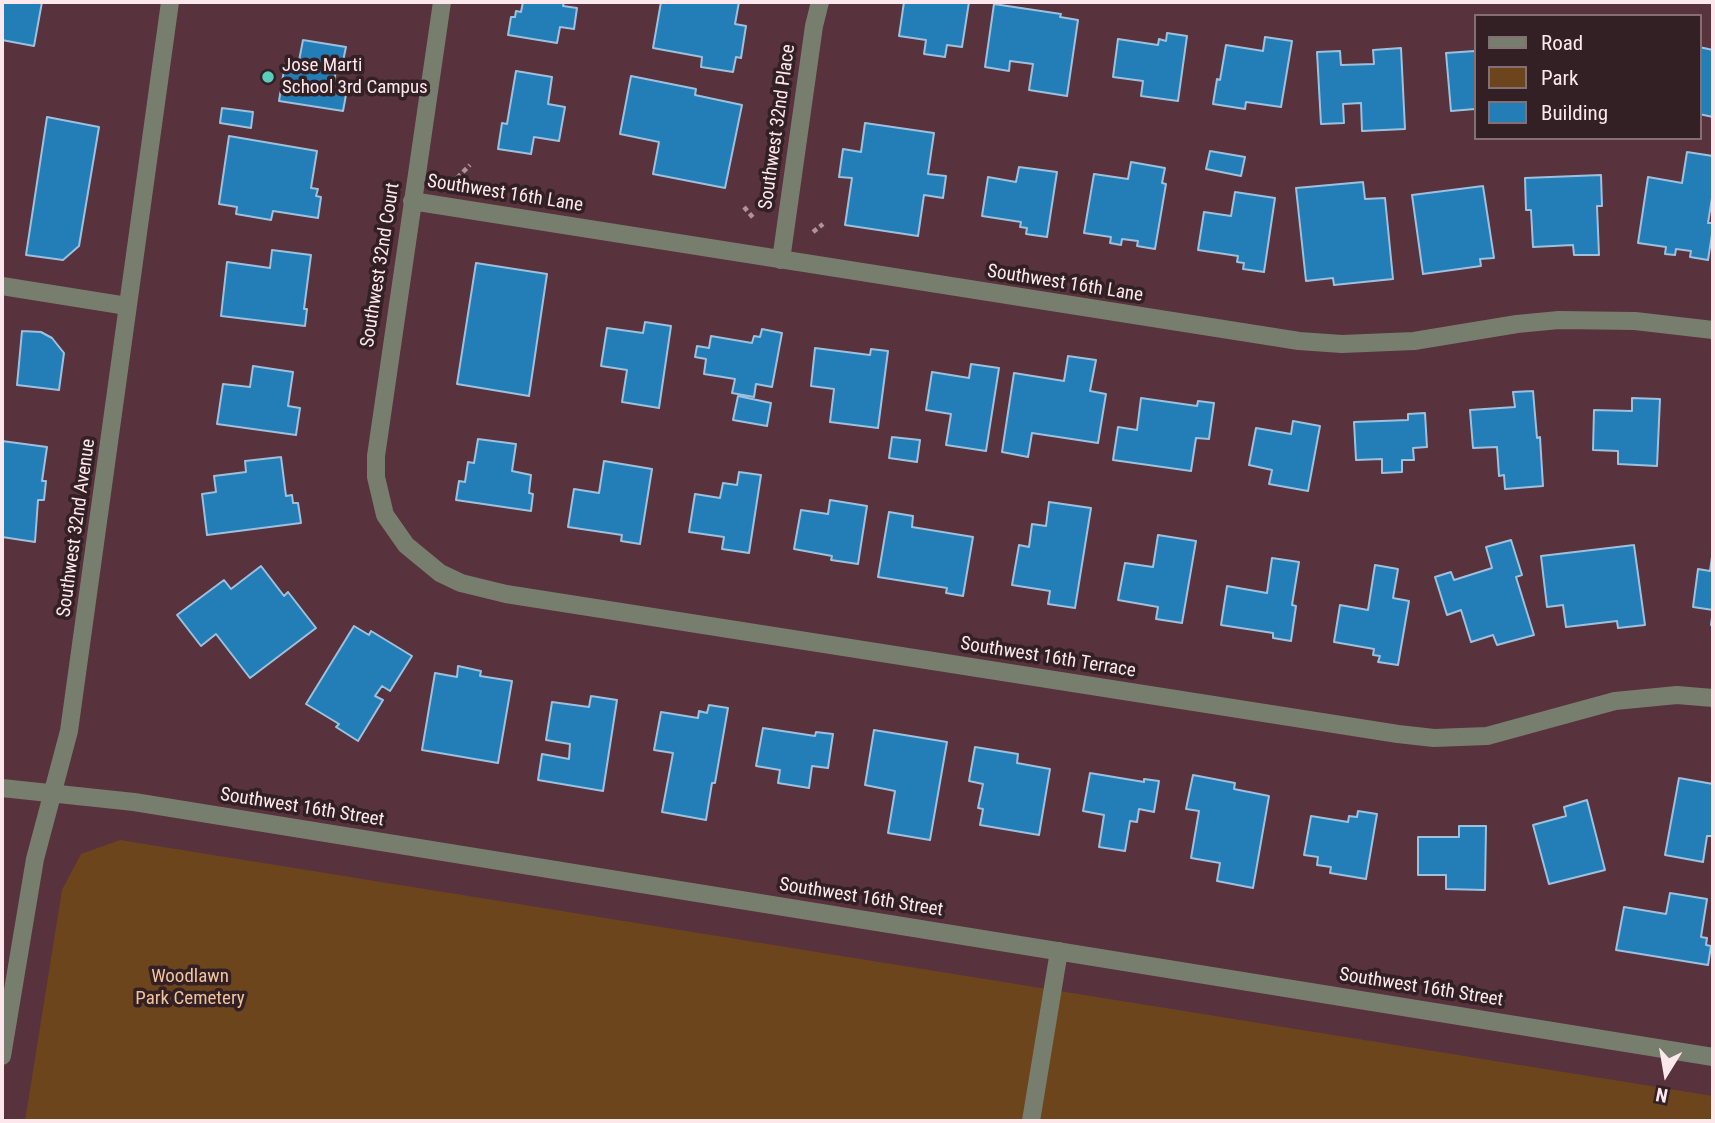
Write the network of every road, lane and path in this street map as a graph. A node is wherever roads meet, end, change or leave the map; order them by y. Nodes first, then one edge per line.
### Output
1 (170, 2) edge
2 (442, 2) edge
3 (820, 2) edge
4 (470, 165) dead end
5 (457, 178) dead end
6 (412, 201) junction
7 (744, 207) dead end
8 (755, 220) dead end
9 (823, 224) dead end
10 (813, 232) dead end
11 (781, 260) junction
12 (2, 286) edge
13 (127, 306) junction
14 (1713, 330) edge
15 (395, 531) joint
16 (1713, 698) edge
17 (2, 788) edge
18 (52, 792) junction
19 (1059, 951) junction
20 (2, 1056) edge
21 (1713, 1057) edge
22 (1031, 1121) edge

1 - 13 street, Southwest 32nd Avenue
2 - 6 street, Southwest 32nd Court
3 - 11 street, Southwest 32nd Place
4 - 5 path
6 - 11 street, Southwest 16th Lane
6 - 15 street, Southwest 32nd Court
7 - 8 path
9 - 10 path
11 - 14 street, Southwest 16th Lane
12 - 13 street
13 - 18 street, Southwest 32nd Avenue
15 - 16 street, Southwest 16th Terrace
17 - 18 street, Southwest 16th Street
18 - 19 street, Southwest 16th Street
18 - 20 street, Southwest 32nd Avenue
19 - 21 street, Southwest 16th Street
19 - 22 street

